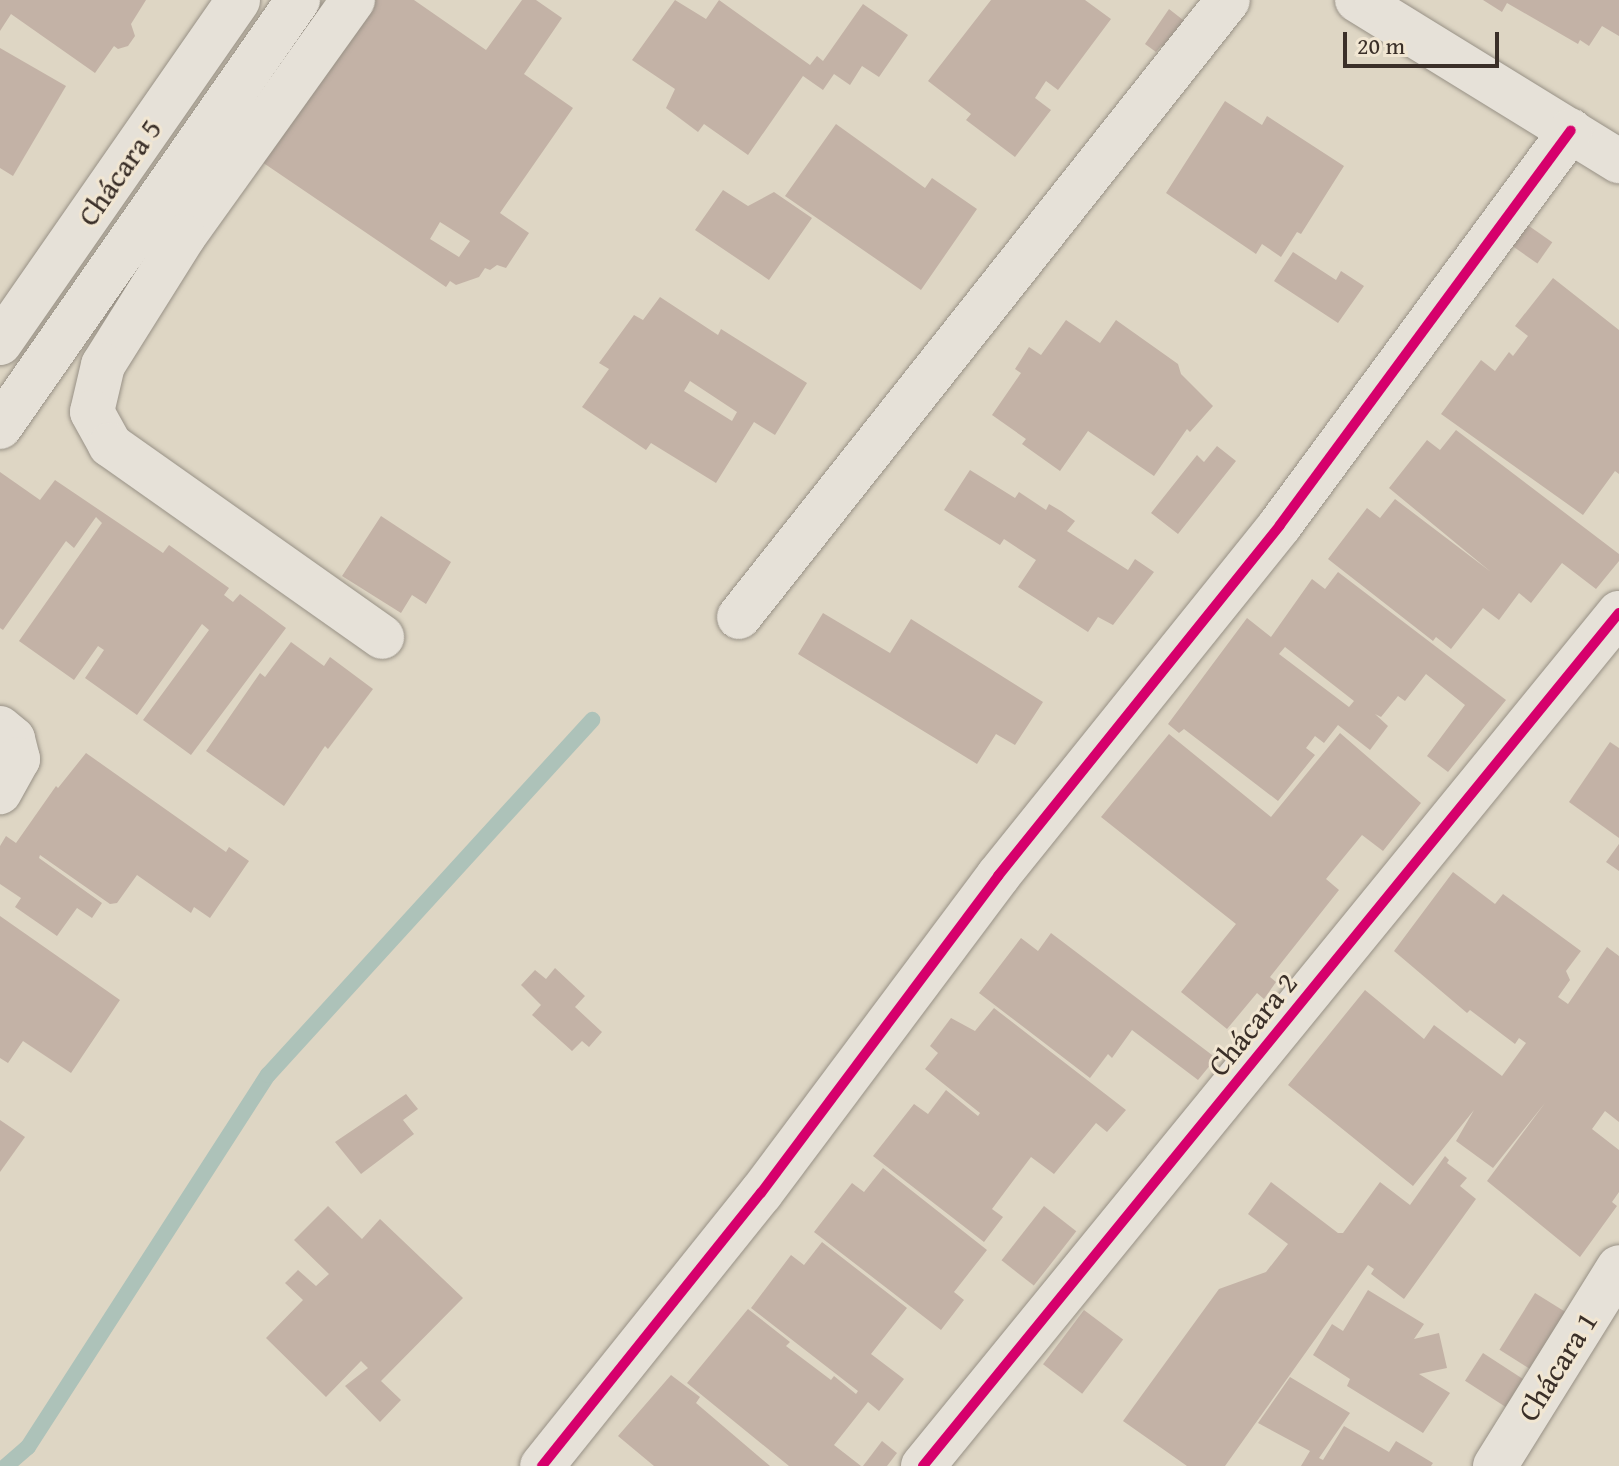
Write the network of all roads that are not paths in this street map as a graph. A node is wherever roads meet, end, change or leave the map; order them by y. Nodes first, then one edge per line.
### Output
1 (238, 0) edge
2 (298, 0) edge
3 (353, 0) edge
4 (1228, 0) edge
5 (1357, 0) edge
6 (1571, 131) junction
7 (1619, 161) edge
8 (0, 343) edge
9 (0, 427) edge
10 (1619, 613) edge
11 (739, 617) dead end
12 (382, 637) dead end
13 (0, 728) edge
14 (0, 792) edge
15 (1619, 1267) edge
16 (542, 1466) edge
17 (923, 1466) edge
18 (1495, 1466) edge

1 - 8 street, Chácara 5
2 - 9 street
3 - 12 street
4 - 11 street
5 - 6 street
6 - 7 street
6 - 16 street
10 - 17 street, Chácara 2
13 - 14 street
15 - 18 street, Chácara 1

